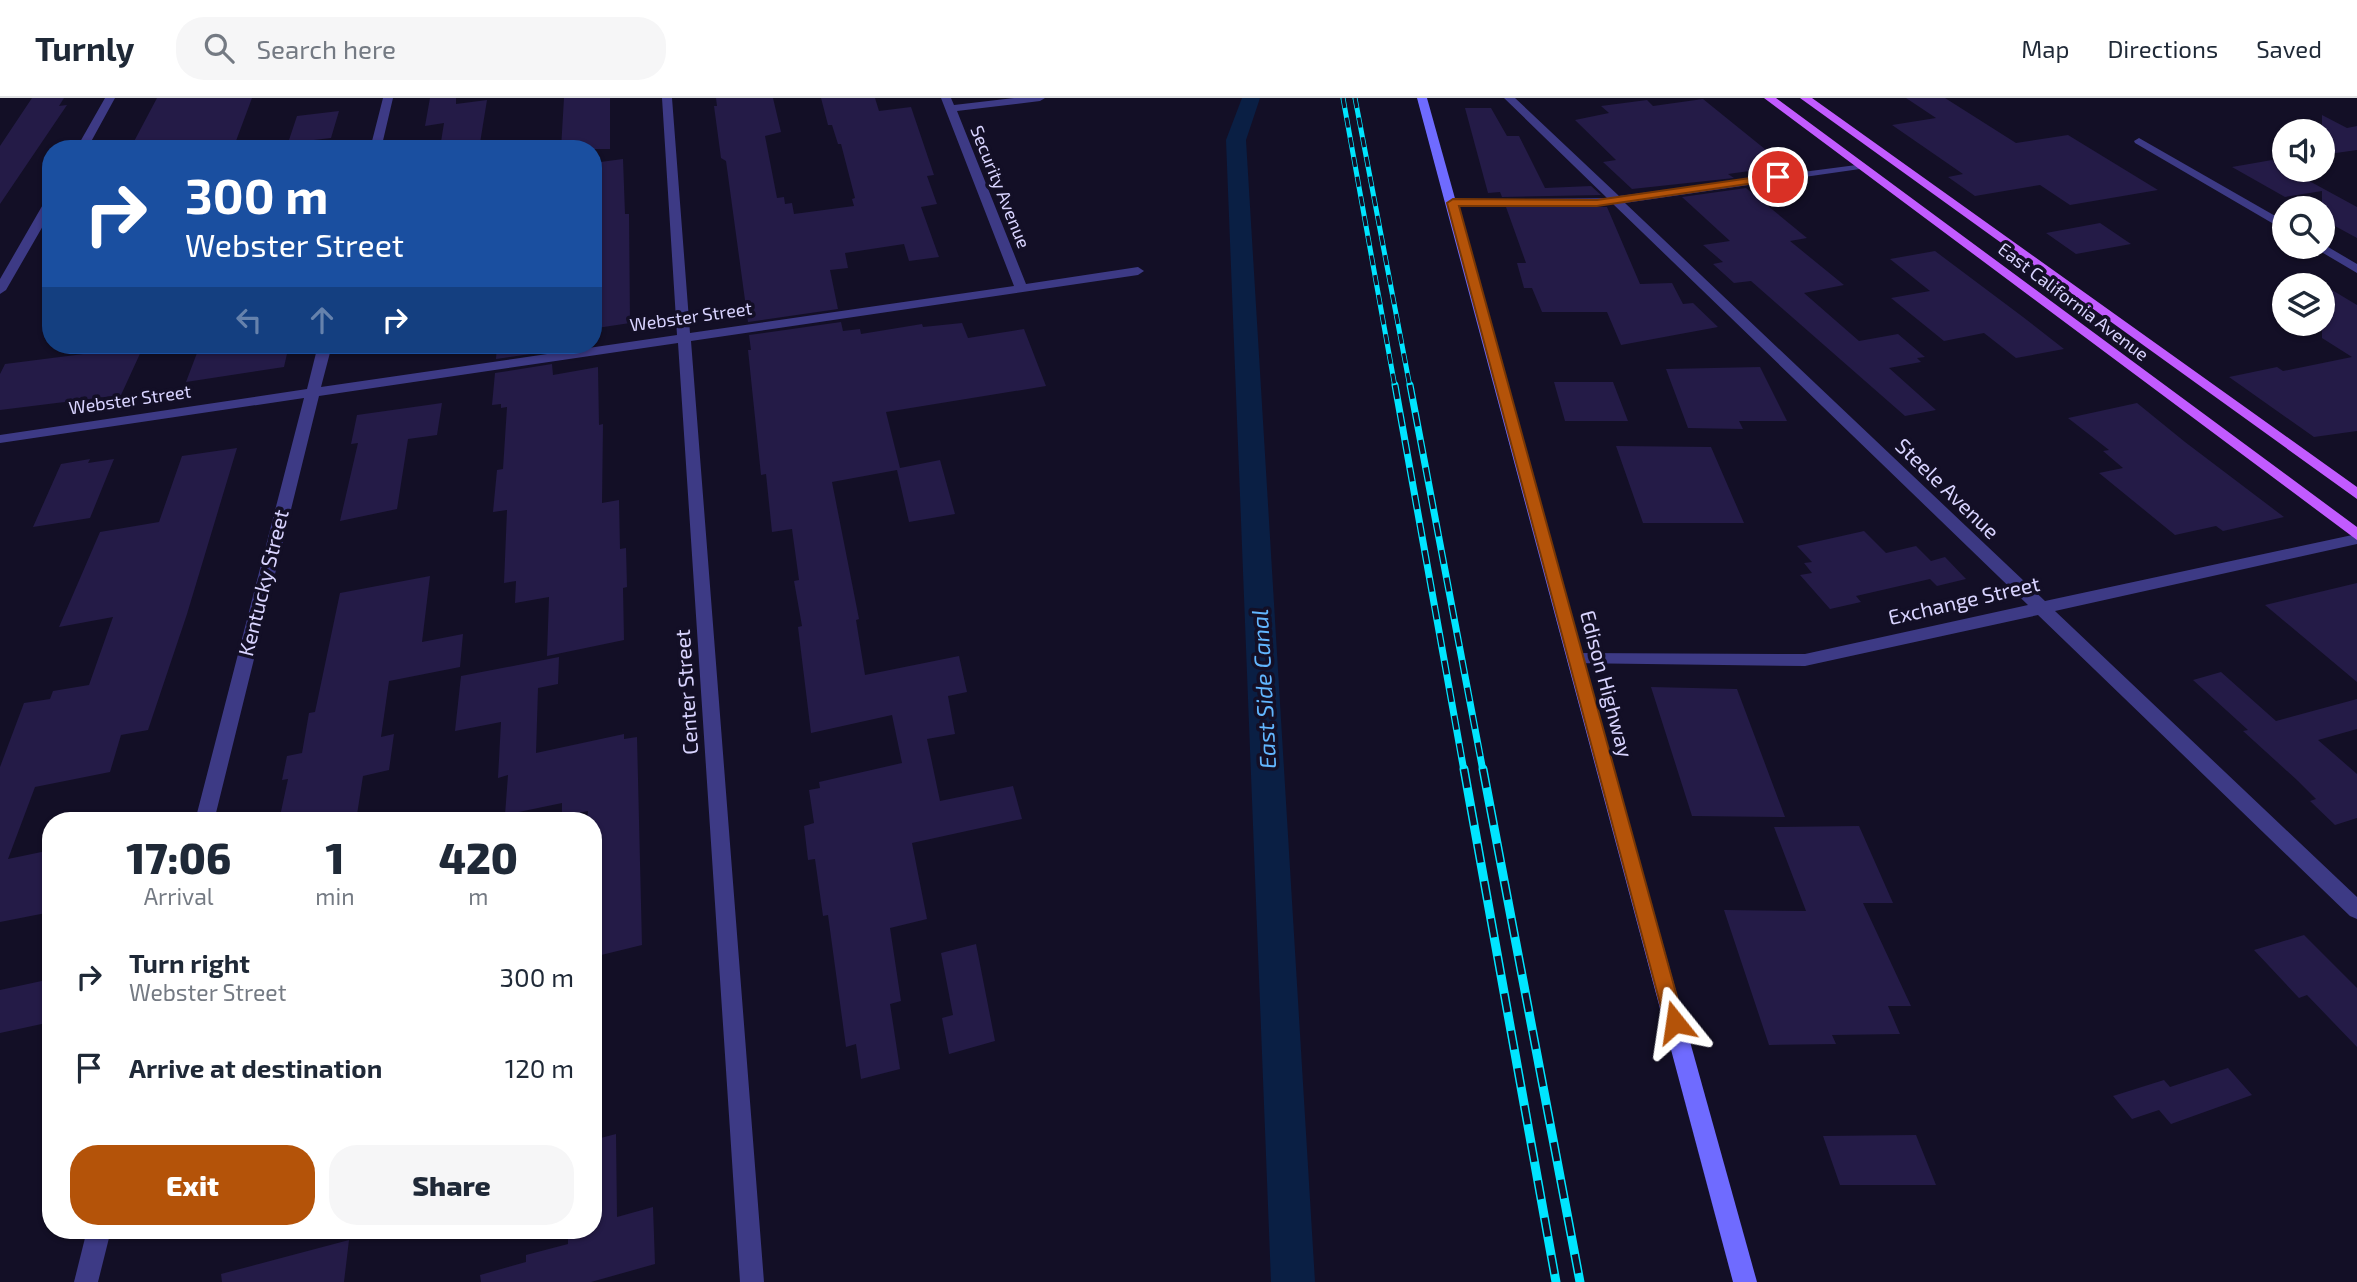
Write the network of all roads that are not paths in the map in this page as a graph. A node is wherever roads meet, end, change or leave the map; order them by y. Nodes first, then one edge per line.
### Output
1 (110, 98) edge
2 (388, 98) edge
3 (667, 98) edge
4 (1040, 98) edge
5 (1422, 98) edge
6 (1509, 98) edge
7 (1769, 98) edge
8 (1805, 98) edge
9 (948, 103) edge
10 (86, 140) edge
11 (377, 140) edge
12 (2139, 141) dead end
13 (1860, 166) junction
14 (1615, 200) junction
15 (1453, 203) junction
16 (42, 217) edge
17 (2272, 219) edge
18 (2335, 256) edge
19 (2027, 258) junction
20 (2357, 269) edge
21 (1138, 271) dead end
22 (1021, 288) junction
23 (0, 290) edge
24 (684, 338) junction
25 (602, 350) edge
26 (323, 354) edge
27 (576, 354) edge
28 (313, 393) junction
29 (0, 439) edge
30 (2357, 494) edge
31 (2357, 537) edge
32 (2040, 607) junction
33 (1576, 659) junction
34 (206, 812) edge
35 (2357, 911) edge
36 (97, 1239) edge
37 (86, 1282) edge
38 (752, 1282) edge
39 (1745, 1282) edge

1 - 10 street
2 - 11 street
3 - 24 street, Center Street
4 - 9 street
5 - 15 main road, Edison Highway
6 - 14 street, Steele Avenue
7 - 13 main road, East California Avenue
8 - 19 main road, East California Avenue
9 - 22 street, Security Avenue
12 - 17 street
13 - 14 street
13 - 19 main road
13 - 31 main road, East California Avenue
14 - 15 street
14 - 32 street, Steele Avenue
15 - 33 main road, Edison Highway
16 - 23 street
18 - 20 street
19 - 30 main road, East California Avenue
21 - 22 street, Webster Street
22 - 24 street, Webster Street
24 - 25 street, Webster Street
24 - 38 street, Center Street
26 - 28 street, Kentucky Street
27 - 28 street, Webster Street
28 - 29 street, Webster Street
28 - 34 street, Kentucky Street
31 - 32 street, Exchange Street
32 - 33 street, Exchange Street
32 - 35 street, Steele Avenue
33 - 39 main road, Edison Highway
36 - 37 street

